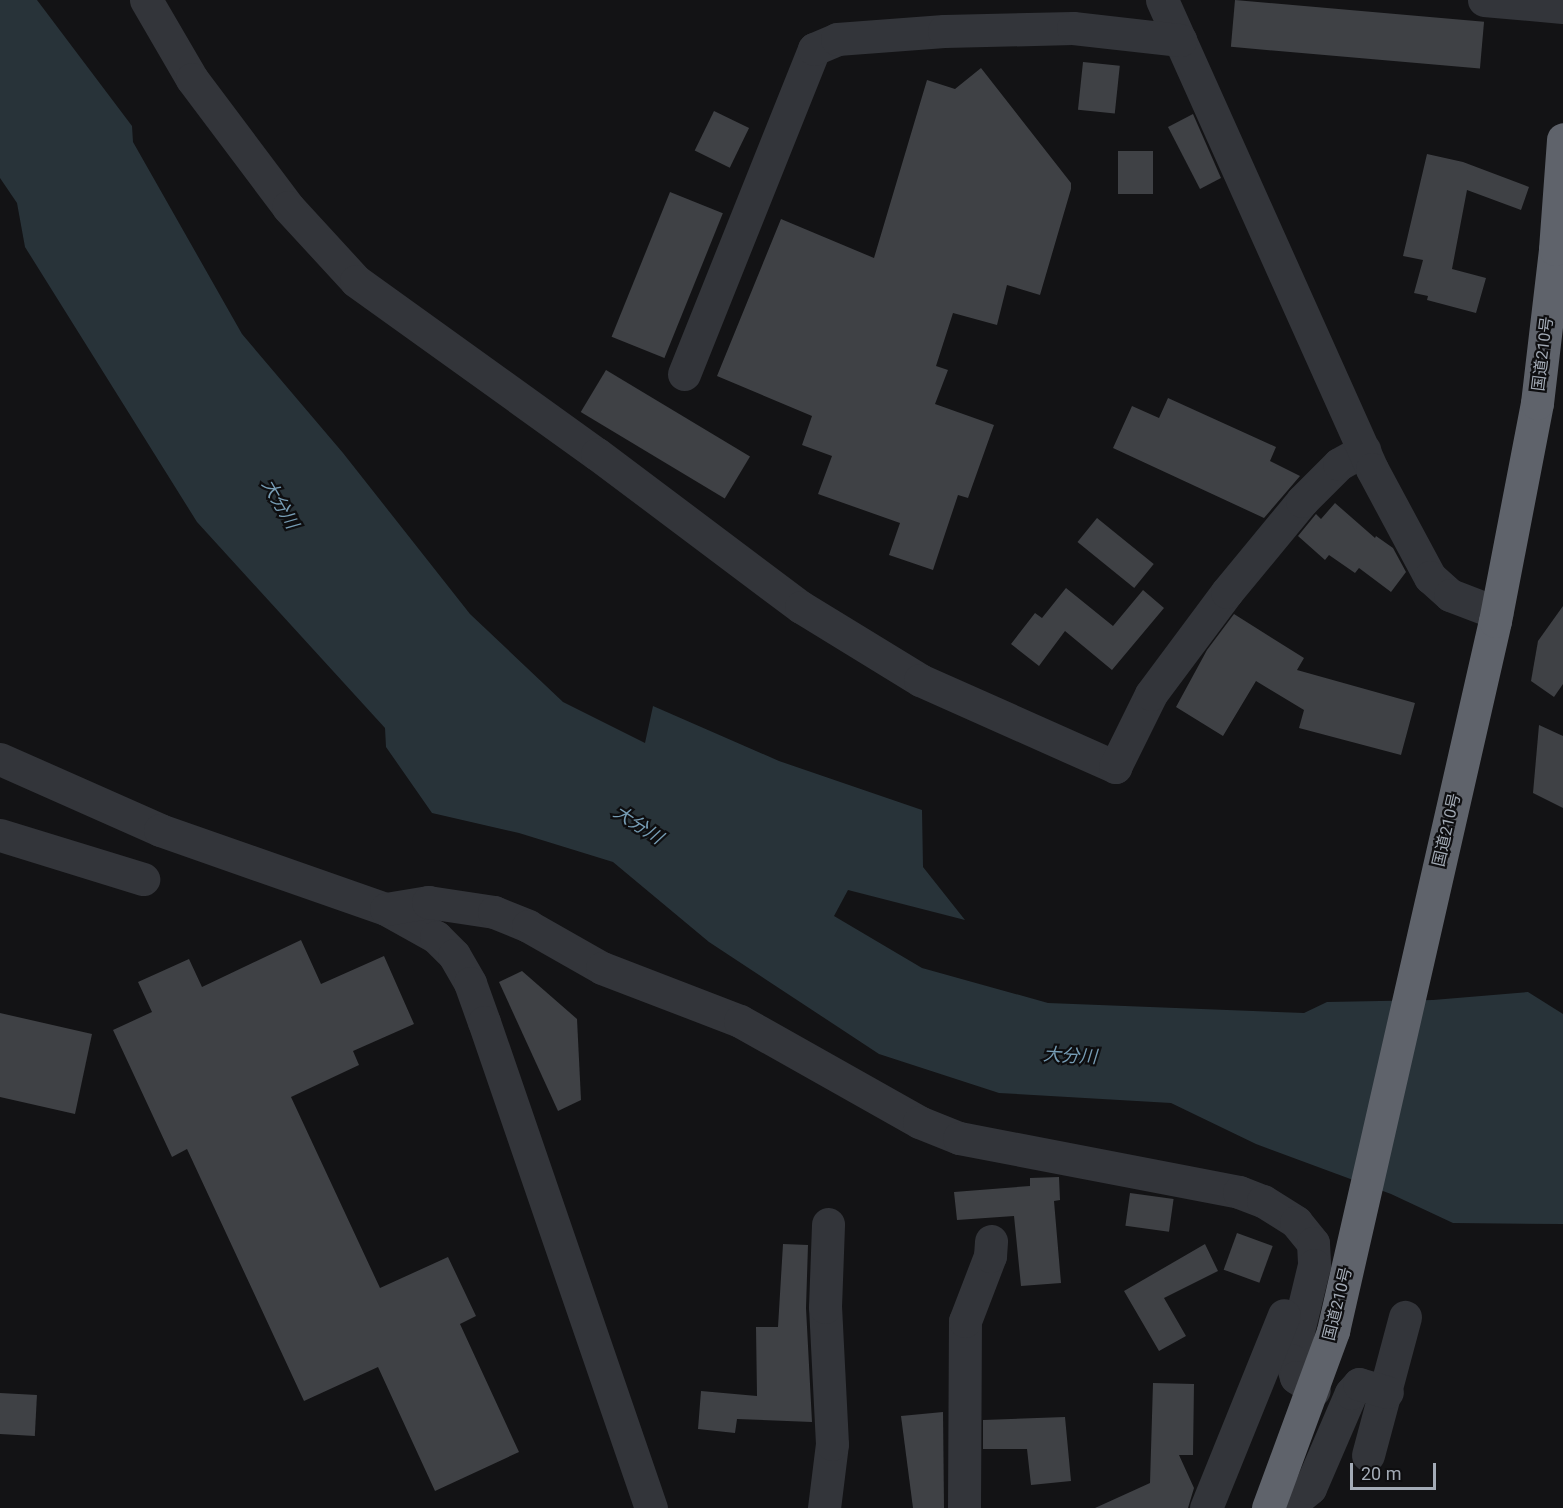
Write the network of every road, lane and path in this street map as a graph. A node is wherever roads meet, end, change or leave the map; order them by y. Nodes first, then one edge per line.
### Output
1 (146, 0) edge
2 (1162, 0) edge
3 (1484, 0) edge
4 (1563, 7) edge
5 (1180, 40) junction
6 (1563, 139) edge
7 (1559, 250) edge
8 (684, 375) dead end
9 (1364, 450) junction
10 (1497, 613) junction
11 (0, 759) edge
12 (0, 835) edge
13 (143, 879) dead end
14 (386, 909) junction
15 (828, 1224) dead end
16 (1307, 1233) junction
17 (991, 1241) dead end
18 (1405, 1317) dead end
19 (1314, 1390) junction
20 (1387, 1392) junction
21 (1368, 1455) dead end
22 (1272, 1498) edge
23 (651, 1508) edge
24 (824, 1508) edge
25 (964, 1508) edge
26 (1206, 1508) edge

1 - 9 street
2 - 5 street
3 - 4 street
5 - 8 street
5 - 9 street
6 - 7 highway, 国道210号
7 - 10 highway, 国道210号
9 - 10 street
10 - 19 highway, 国道210号
11 - 14 street
12 - 13 street
14 - 16 street
14 - 23 street
15 - 24 street
16 - 19 street
16 - 26 street
17 - 25 street
18 - 20 street
19 - 22 highway, 国道210号
20 - 21 street
20 - 22 street

